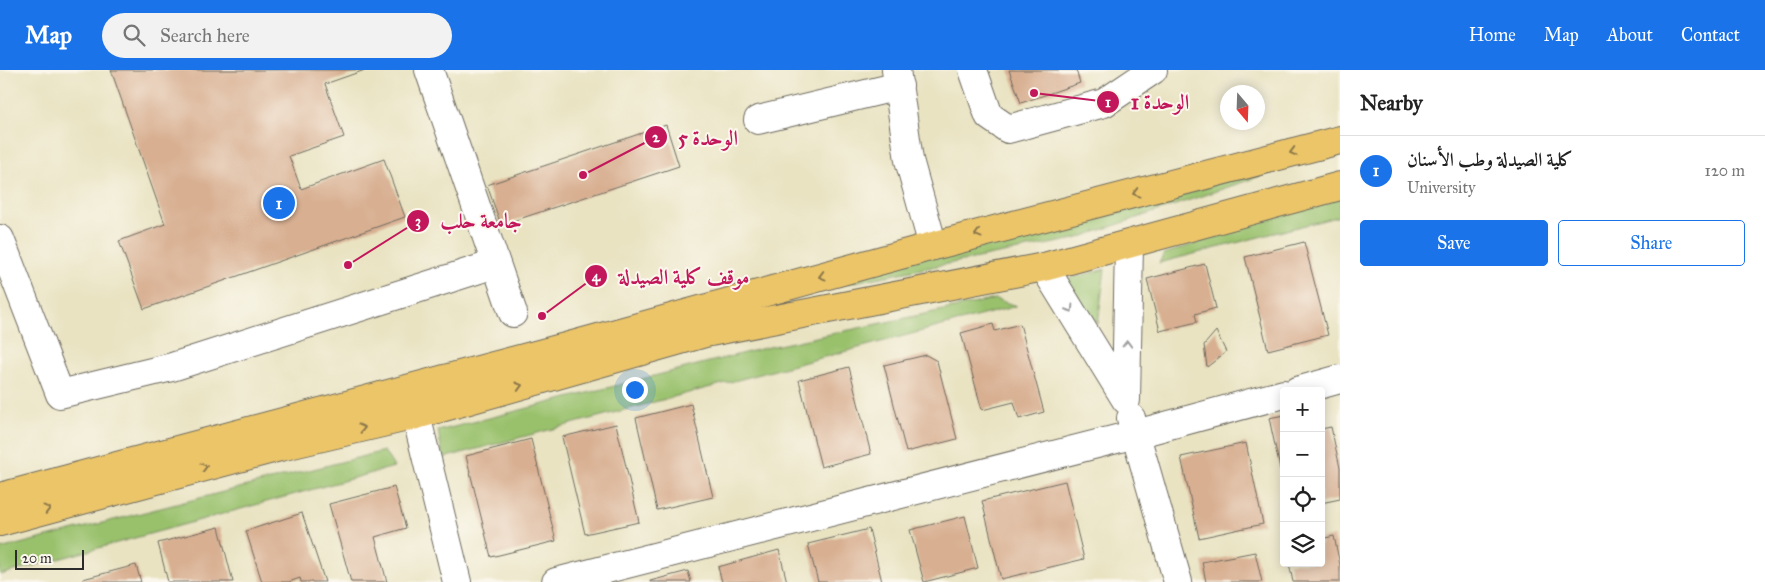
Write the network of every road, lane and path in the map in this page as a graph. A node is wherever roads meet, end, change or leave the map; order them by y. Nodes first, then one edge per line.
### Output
1 (429, 70) edge
2 (973, 70) edge
3 (1153, 70) edge
4 (898, 78) edge
5 (758, 120) dead end
6 (1340, 140) edge
7 (1340, 186) edge
8 (0, 239) edge
9 (1129, 245) junction
10 (933, 246) junction
11 (495, 264) junction
12 (1044, 267) junction
13 (512, 313) dead end
14 (1340, 379) edge
15 (1311, 387) edge
16 (1280, 395) edge
17 (1126, 400) junction
18 (416, 415) junction
19 (1136, 434) junction
20 (0, 497) edge
21 (0, 522) edge
22 (457, 582) edge
23 (556, 582) edge
24 (1178, 582) edge

1 - 11 street
2 - 3 street
4 - 5 street
4 - 10 street
6 -> 10 main road
7 - 9 main road
8 - 11 street
9 - 12 main road
17 -> 9 street
10 -> 20 main road
11 - 13 street
12 -> 17 street
18 -> 12 main road
14 - 15 street
16 - 19 street
17 - 19 street
21 -> 18 main road
18 - 22 street
19 - 23 street
19 - 24 street

